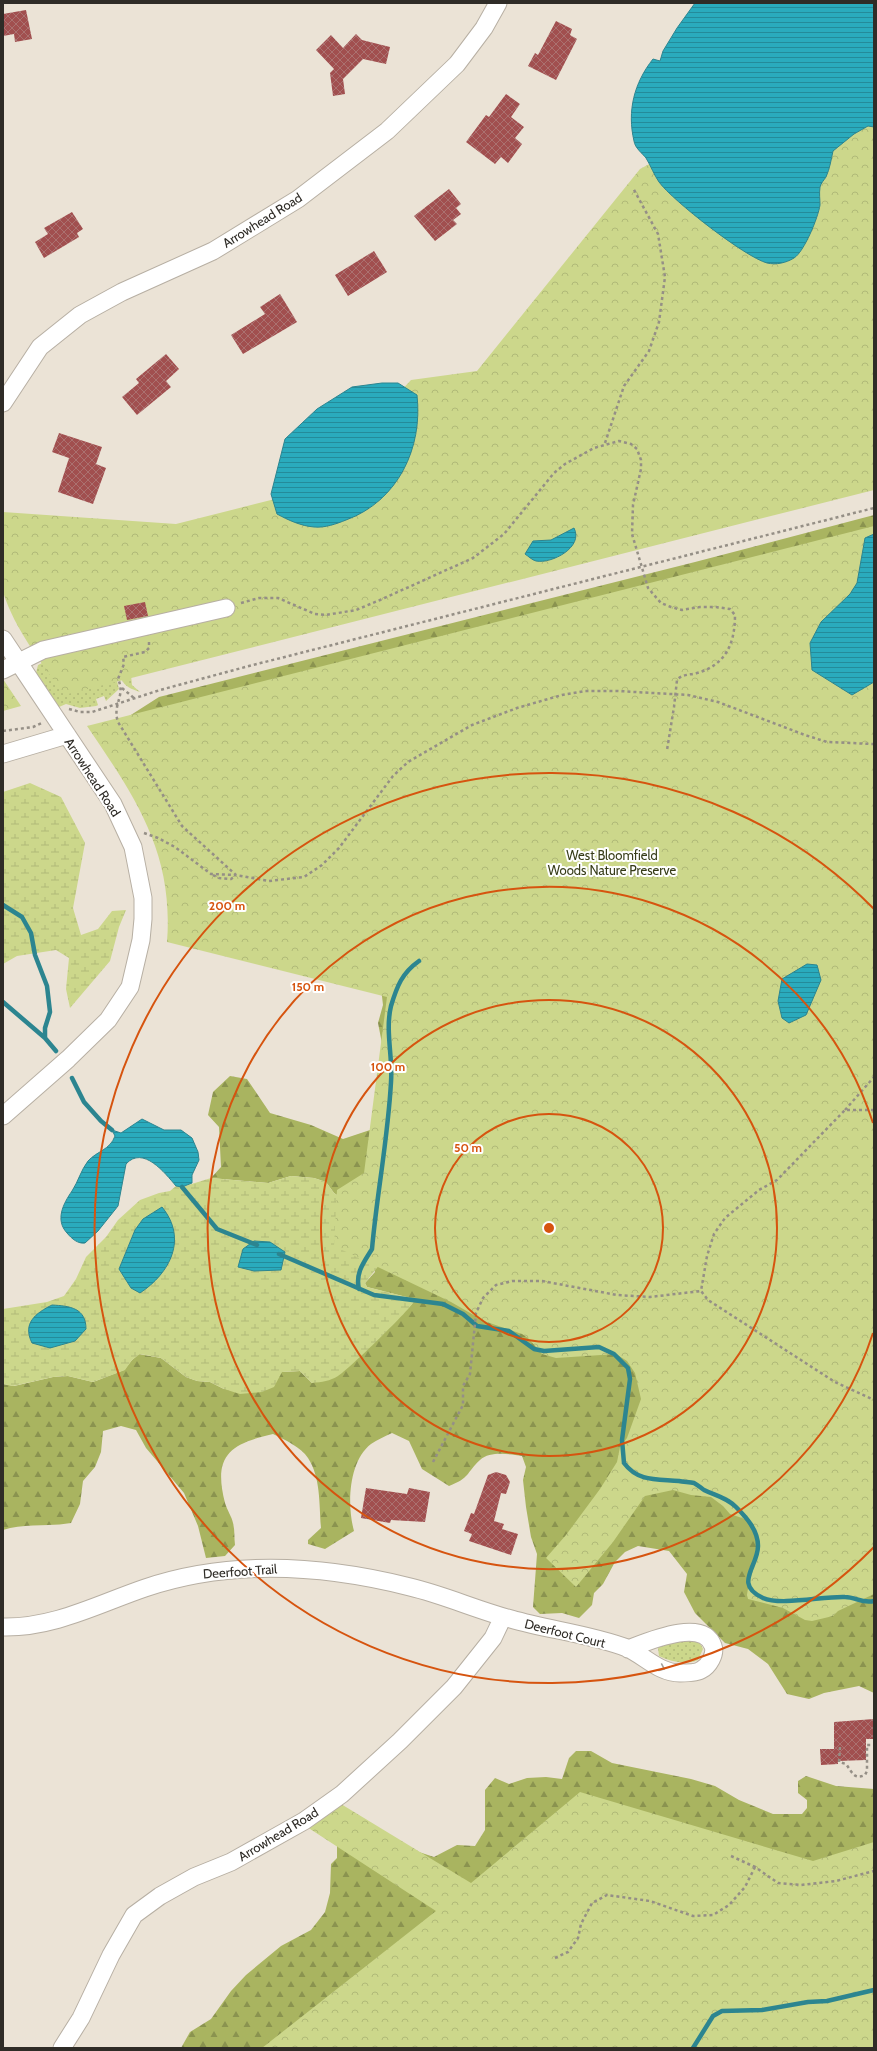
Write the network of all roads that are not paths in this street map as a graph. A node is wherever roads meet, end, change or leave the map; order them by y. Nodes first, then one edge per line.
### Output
1 (498, 3) edge
2 (3, 403) edge
3 (226, 608) road end
4 (3, 639) edge
5 (10, 666) edge
6 (67, 735) junction
7 (3, 754) edge
8 (3, 1116) edge
9 (502, 1617) junction
10 (3, 1627) edge
11 (628, 1649) dead end
12 (62, 2048) edge

1 - 2 street, Arrowhead Road
3 - 5 street
4 - 5 street, Arrowhead Road
5 - 6 street, Arrowhead Road
6 - 7 street
6 - 8 street, Arrowhead Road
9 - 10 street, Deerfoot Trail
9 - 11 street, Deerfoot Court
9 - 12 street, Arrowhead Road

